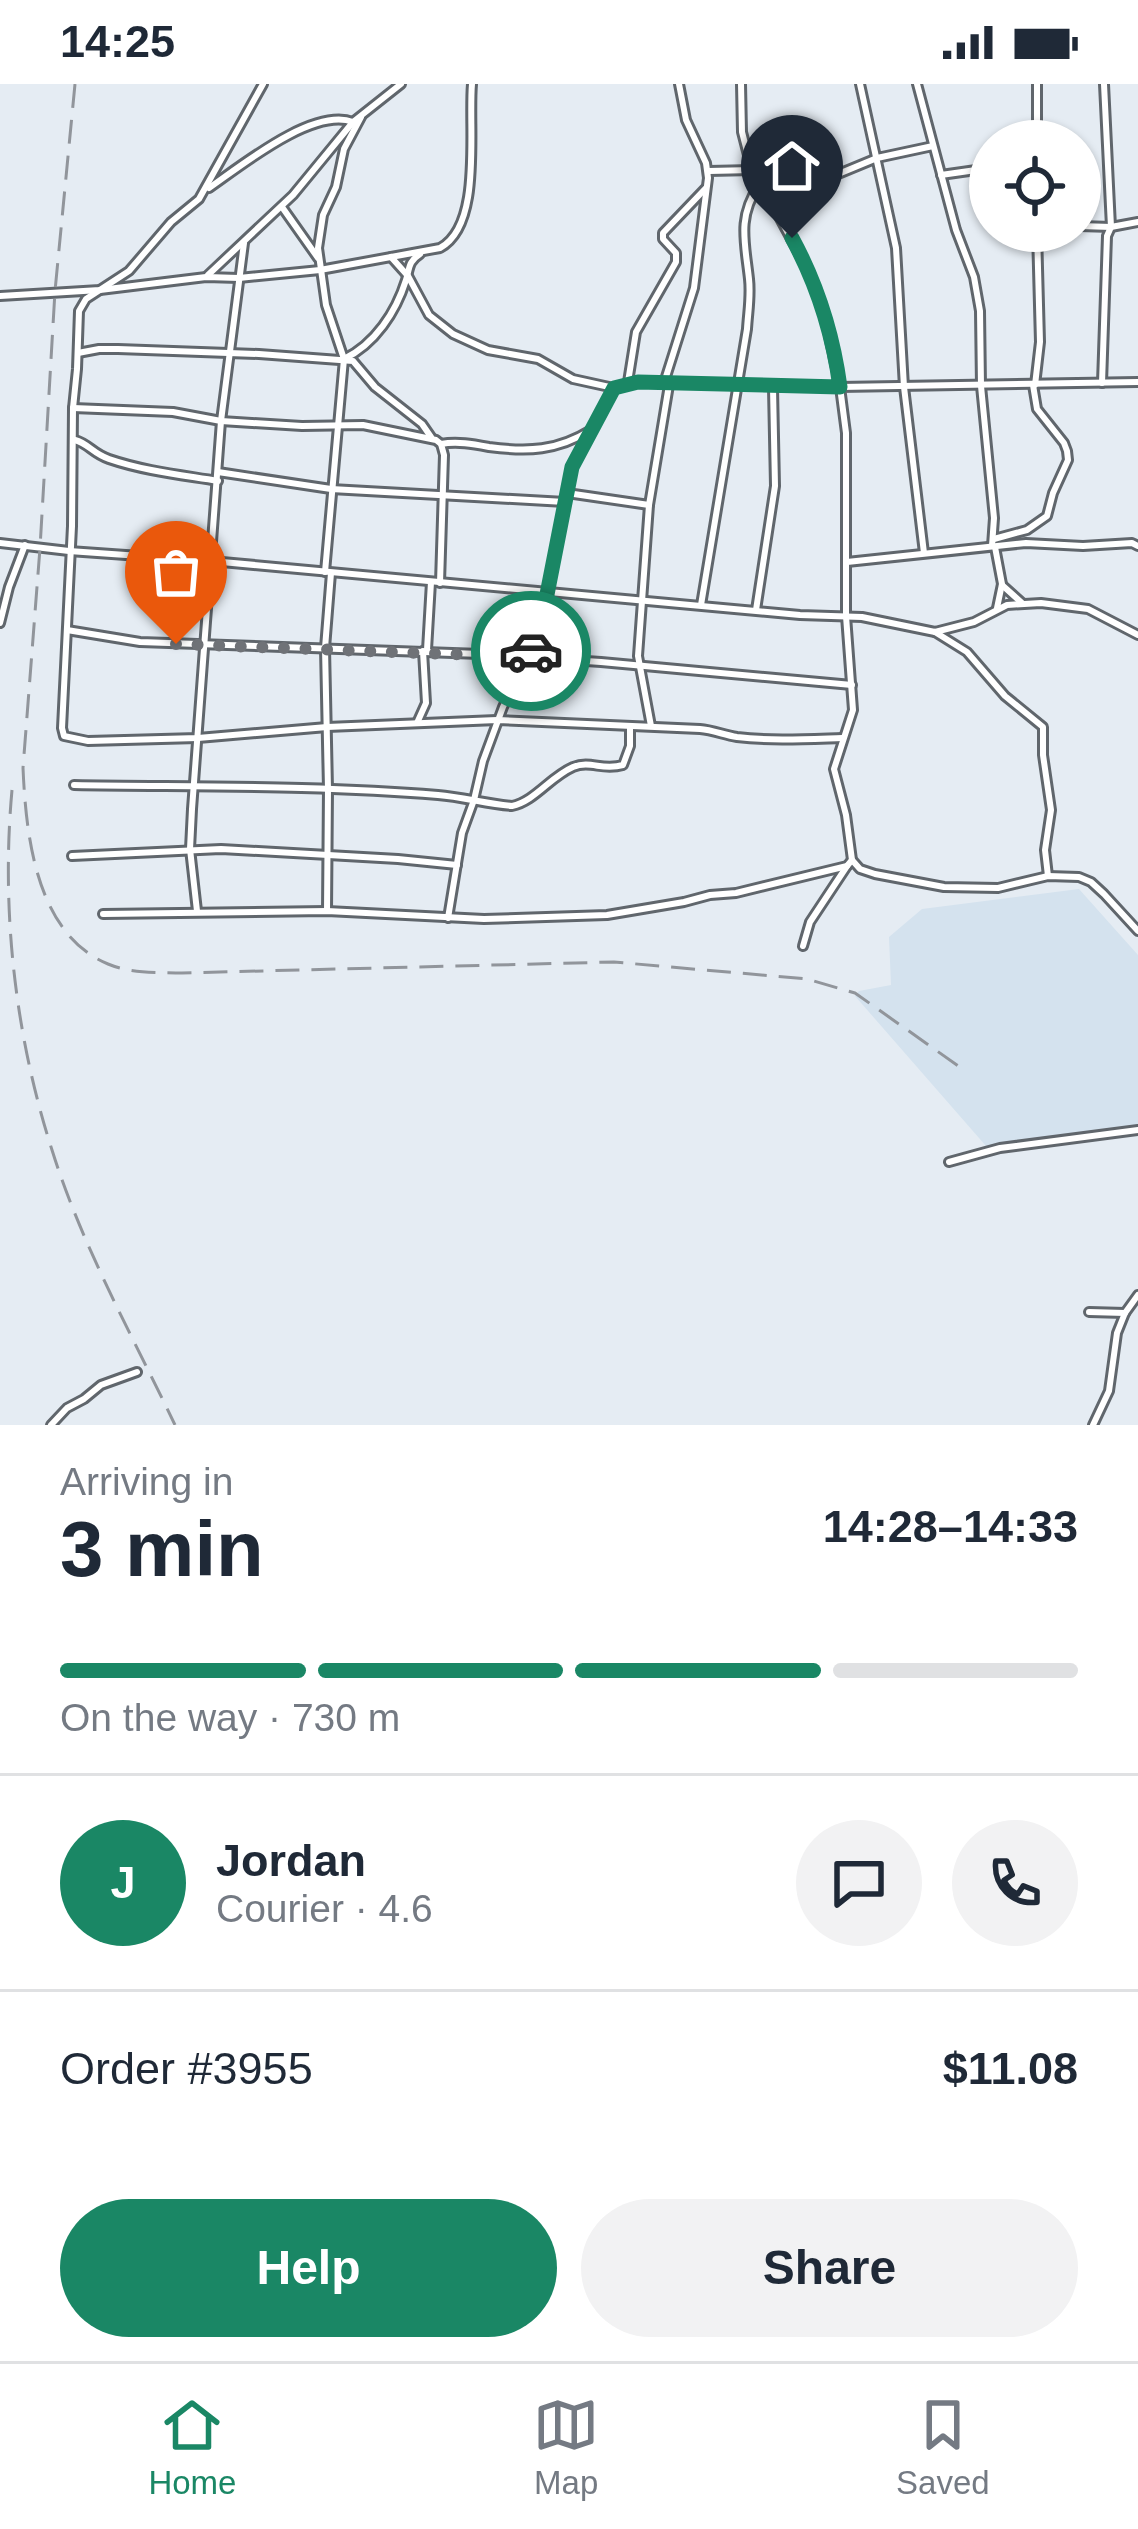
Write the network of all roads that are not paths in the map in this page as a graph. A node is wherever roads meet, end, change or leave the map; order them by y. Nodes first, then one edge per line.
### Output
1 (263, 84) edge
2 (401, 84) edge
3 (472, 84) edge
4 (679, 84) edge
5 (741, 84) edge
6 (860, 84) edge
7 (917, 84) edge
8 (1037, 84) edge
9 (1104, 84) edge
10 (357, 119) junction
11 (1037, 120) edge
12 (933, 146) junction
13 (877, 158) junction
14 (752, 170) junction
15 (709, 171) junction
16 (969, 171) edge
17 (941, 175) junction
18 (759, 185) junction
19 (707, 187) junction
20 (204, 191) junction
21 (282, 207) junction
22 (775, 210) junction
23 (1138, 222) edge
24 (1101, 227) edge
25 (1111, 227) junction
26 (244, 243) junction
27 (428, 250) junction
28 (1038, 252) edge
29 (391, 257) junction
30 (319, 260) junction
31 (320, 270) junction
32 (408, 275) junction
33 (206, 277) junction
34 (239, 278) junction
35 (100, 290) junction
36 (0, 296) edge
37 (78, 353) junction
38 (228, 354) junction
39 (344, 360) junction
40 (1102, 382) junction
41 (1138, 382) edge
42 (628, 383) junction
43 (667, 384) junction
44 (739, 384) junction
45 (1034, 385) junction
46 (773, 386) junction
47 (981, 386) junction
48 (840, 387) junction
49 (904, 387) junction
50 (614, 388) junction
51 (73, 408) junction
52 (221, 421) junction
53 (336, 425) junction
54 (594, 428) junction
55 (75, 440) junction
56 (437, 442) junction
57 (218, 472) junction
58 (218, 482) junction
59 (331, 489) junction
60 (442, 495) junction
61 (567, 498) junction
62 (649, 505) junction
63 (0, 542) edge
64 (994, 544) junction
65 (26, 545) junction
66 (1138, 546) edge
67 (69, 551) junction
68 (923, 553) junction
69 (211, 561) junction
70 (848, 562) junction
71 (328, 572) junction
72 (436, 583) junction
73 (1002, 584) junction
74 (4, 589) edge
75 (546, 592) junction
76 (643, 602) junction
77 (1022, 603) junction
78 (701, 606) junction
79 (997, 608) junction
80 (756, 610) junction
81 (846, 616) junction
82 (0, 623) edge
83 (67, 630) junction
84 (935, 632) junction
85 (1138, 634) edge
86 (204, 644) junction
87 (325, 649) junction
88 (425, 651) junction
89 (528, 657) junction
90 (639, 667) junction
91 (852, 686) junction
92 (497, 720) junction
93 (415, 725) junction
94 (630, 726) junction
95 (651, 726) junction
96 (327, 727) junction
97 (198, 738) junction
98 (842, 738) junction
99 (74, 785) dead end
100 (195, 787) junction
101 (328, 789) junction
102 (474, 800) junction
103 (190, 849) junction
104 (72, 856) dead end
105 (328, 856) junction
106 (850, 863) junction
107 (457, 865) junction
108 (1048, 876) junction
109 (327, 910) junction
110 (196, 911) junction
111 (104, 914) dead end
112 (448, 918) junction
113 (1138, 932) edge
114 (803, 946) dead end
115 (1138, 1130) edge
116 (949, 1162) dead end
117 (1138, 1295) edge
118 (1090, 1312) dead end
119 (1125, 1313) junction
120 (137, 1372) dead end
121 (51, 1425) edge
122 (1093, 1425) edge

1 - 20 street
2 - 10 street
3 - 27 street
4 - 15 street
5 - 14 street
6 - 13 street
7 - 12 street
8 - 11 street
9 - 25 street
10 - 20 street
10 - 21 street
10 - 30 street
12 - 13 street
12 - 17 street
13 - 22 street
13 - 49 street
14 - 15 street
14 - 18 street
15 - 19 street
16 - 17 street
17 - 47 street
18 - 22 street
18 - 44 street
19 - 42 street
19 - 43 street
20 - 35 street
21 - 26 street
21 - 30 street
22 - 48 street
23 - 25 street
24 - 25 street
25 - 40 street
26 - 33 street
26 - 34 street
27 - 29 street
27 - 32 street
28 - 45 street
29 - 31 street
29 - 32 street
30 - 31 street
31 - 34 street
31 - 39 street
32 - 39 street
32 - 50 street
33 - 34 street
33 - 35 street
34 - 38 street
35 - 36 street
35 - 37 street
37 - 38 street
37 - 51 street
38 - 39 street
38 - 52 street
39 - 53 street
39 - 56 street
40 - 41 street
40 - 45 street
42 - 43 street
42 - 50 street
43 - 44 street
43 - 62 street
44 - 46 street
44 - 78 street
45 - 47 street
45 - 64 street
46 - 48 street
46 - 80 street
47 - 49 street
47 - 64 street
48 - 49 street
48 - 70 street
49 - 68 street
50 - 54 street
51 - 52 street
51 - 55 street
52 - 53 street
52 - 57 street
53 - 56 street
53 - 59 street
54 - 56 street
54 - 61 street
55 - 58 street
55 - 67 street
56 - 60 street
57 - 58 street
57 - 59 street
58 - 69 street
59 - 60 street
59 - 71 street
60 - 61 street
60 - 72 street
61 - 62 street
61 - 75 street
62 - 76 street
63 - 65 street
64 - 66 street
64 - 68 street
64 - 73 street
65 - 67 street
65 - 74 street
67 - 69 street
67 - 83 street
68 - 70 street
69 - 71 street
69 - 86 street
70 - 81 street
71 - 72 street
71 - 87 street
72 - 75 street
72 - 88 street
73 - 77 street
73 - 79 street
74 - 82 street
75 - 76 street
75 - 89 street
76 - 78 street
76 - 90 street
77 - 79 street
77 - 85 street
78 - 80 street
79 - 84 street
80 - 81 street
81 - 84 street
81 - 91 street
83 - 86 street
83 - 97 street
84 - 108 street
86 - 87 street
86 - 97 street
87 - 88 street
87 - 96 street
88 - 89 street
88 - 93 street
89 - 90 street
89 - 92 street
90 - 91 street
90 - 95 street
91 - 98 street
92 - 93 street
92 - 94 street
92 - 102 street
93 - 96 street
94 - 95 street
94 - 102 street
95 - 98 street
96 - 97 street
96 - 101 street
97 - 100 street
98 - 106 street
99 - 100 street
100 - 101 street
100 - 103 street
101 - 102 street
101 - 105 street
102 - 107 street
103 - 104 street
103 - 105 street
103 - 110 street
105 - 107 street
105 - 109 street
106 - 108 street
106 - 112 street
106 - 114 street
107 - 112 street
108 - 113 street
109 - 110 street
109 - 112 street
110 - 111 street
115 - 116 street
117 - 119 street
118 - 119 street
119 - 122 street
120 - 121 street

